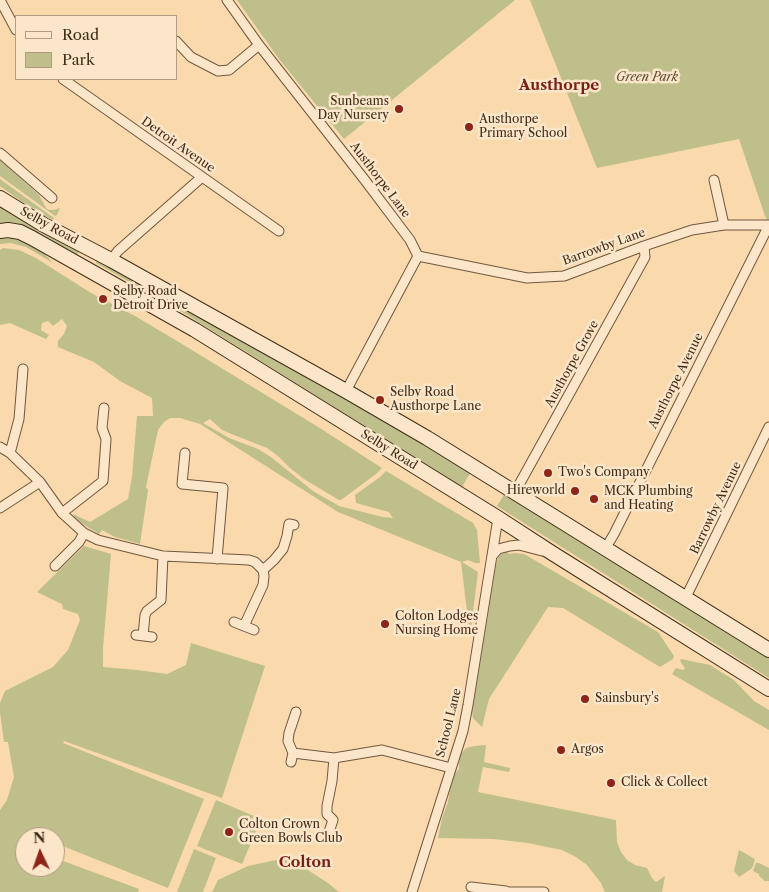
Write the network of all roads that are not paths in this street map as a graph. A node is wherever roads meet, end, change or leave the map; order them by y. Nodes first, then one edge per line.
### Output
1 (0, 0) edge
2 (227, 0) edge
3 (15, 28) edge
4 (178, 43) edge
5 (259, 45) junction
6 (64, 80) edge
7 (0, 153) edge
8 (202, 177) junction
9 (714, 180) dead end
10 (0, 198) edge
11 (52, 198) dead end
12 (724, 225) junction
13 (769, 225) edge
14 (0, 231) edge
15 (279, 231) dead end
16 (644, 246) junction
17 (418, 256) junction
18 (112, 260) junction
19 (23, 369) dead end
20 (346, 390) junction
21 (104, 408) dead end
22 (769, 427) edge
23 (0, 447) edge
24 (10, 453) junction
25 (185, 453) dead end
26 (40, 482) junction
27 (515, 492) junction
28 (0, 508) edge
29 (62, 513) junction
30 (498, 518) junction
31 (294, 524) dead end
32 (84, 533) junction
33 (605, 549) junction
34 (552, 553) junction
35 (163, 556) junction
36 (492, 556) junction
37 (217, 559) junction
38 (55, 566) dead end
39 (263, 570) junction
40 (685, 599) junction
41 (234, 622) dead end
42 (244, 626) junction
43 (254, 630) dead end
44 (144, 636) dead end
45 (769, 650) edge
46 (769, 689) edge
47 (296, 712) dead end
48 (334, 758) junction
49 (451, 768) junction
50 (329, 832) dead end
51 (471, 887) dead end
52 (412, 892) edge
53 (506, 892) edge
54 (544, 892) edge

1 - 3 street
2 - 5 street, Austhorpe Lane
4 - 5 street
5 - 17 street, Austhorpe Lane
6 - 8 street, Detroit Avenue
7 - 11 street
8 - 15 street, Detroit Avenue
8 - 18 street
9 - 12 street
10 - 18 main road, Selby Road
12 - 13 street, Barrowby Lane
12 - 16 street, Barrowby Lane
13 - 33 street, Austhorpe Avenue
14 - 30 main road, Selby Road
16 - 17 street, Barrowby Lane
16 - 27 street, Austhorpe Grove
17 - 20 street
18 - 20 main road, Selby Road
19 - 24 street
20 - 27 main road, Selby Road
21 - 29 street
22 - 40 street, Barrowby Avenue
23 - 24 street
24 - 26 street
25 - 37 street
26 - 28 street
26 - 29 street
27 - 33 main road, Selby Road
29 - 32 street
30 - 34 main road, Selby Road
30 - 36 street, School Lane
31 - 39 street
32 - 35 street
32 - 38 street
33 - 40 main road, Selby Road
34 - 36 street
34 - 46 main road, Selby Road
35 - 37 street
35 - 44 street
36 - 49 street, School Lane
37 - 39 street
39 - 42 street
40 - 45 main road, Selby Road
41 - 42 street
42 - 43 street
47 - 48 street
48 - 49 street
48 - 50 street
49 - 52 street, School Lane
51 - 53 street
53 - 54 street

